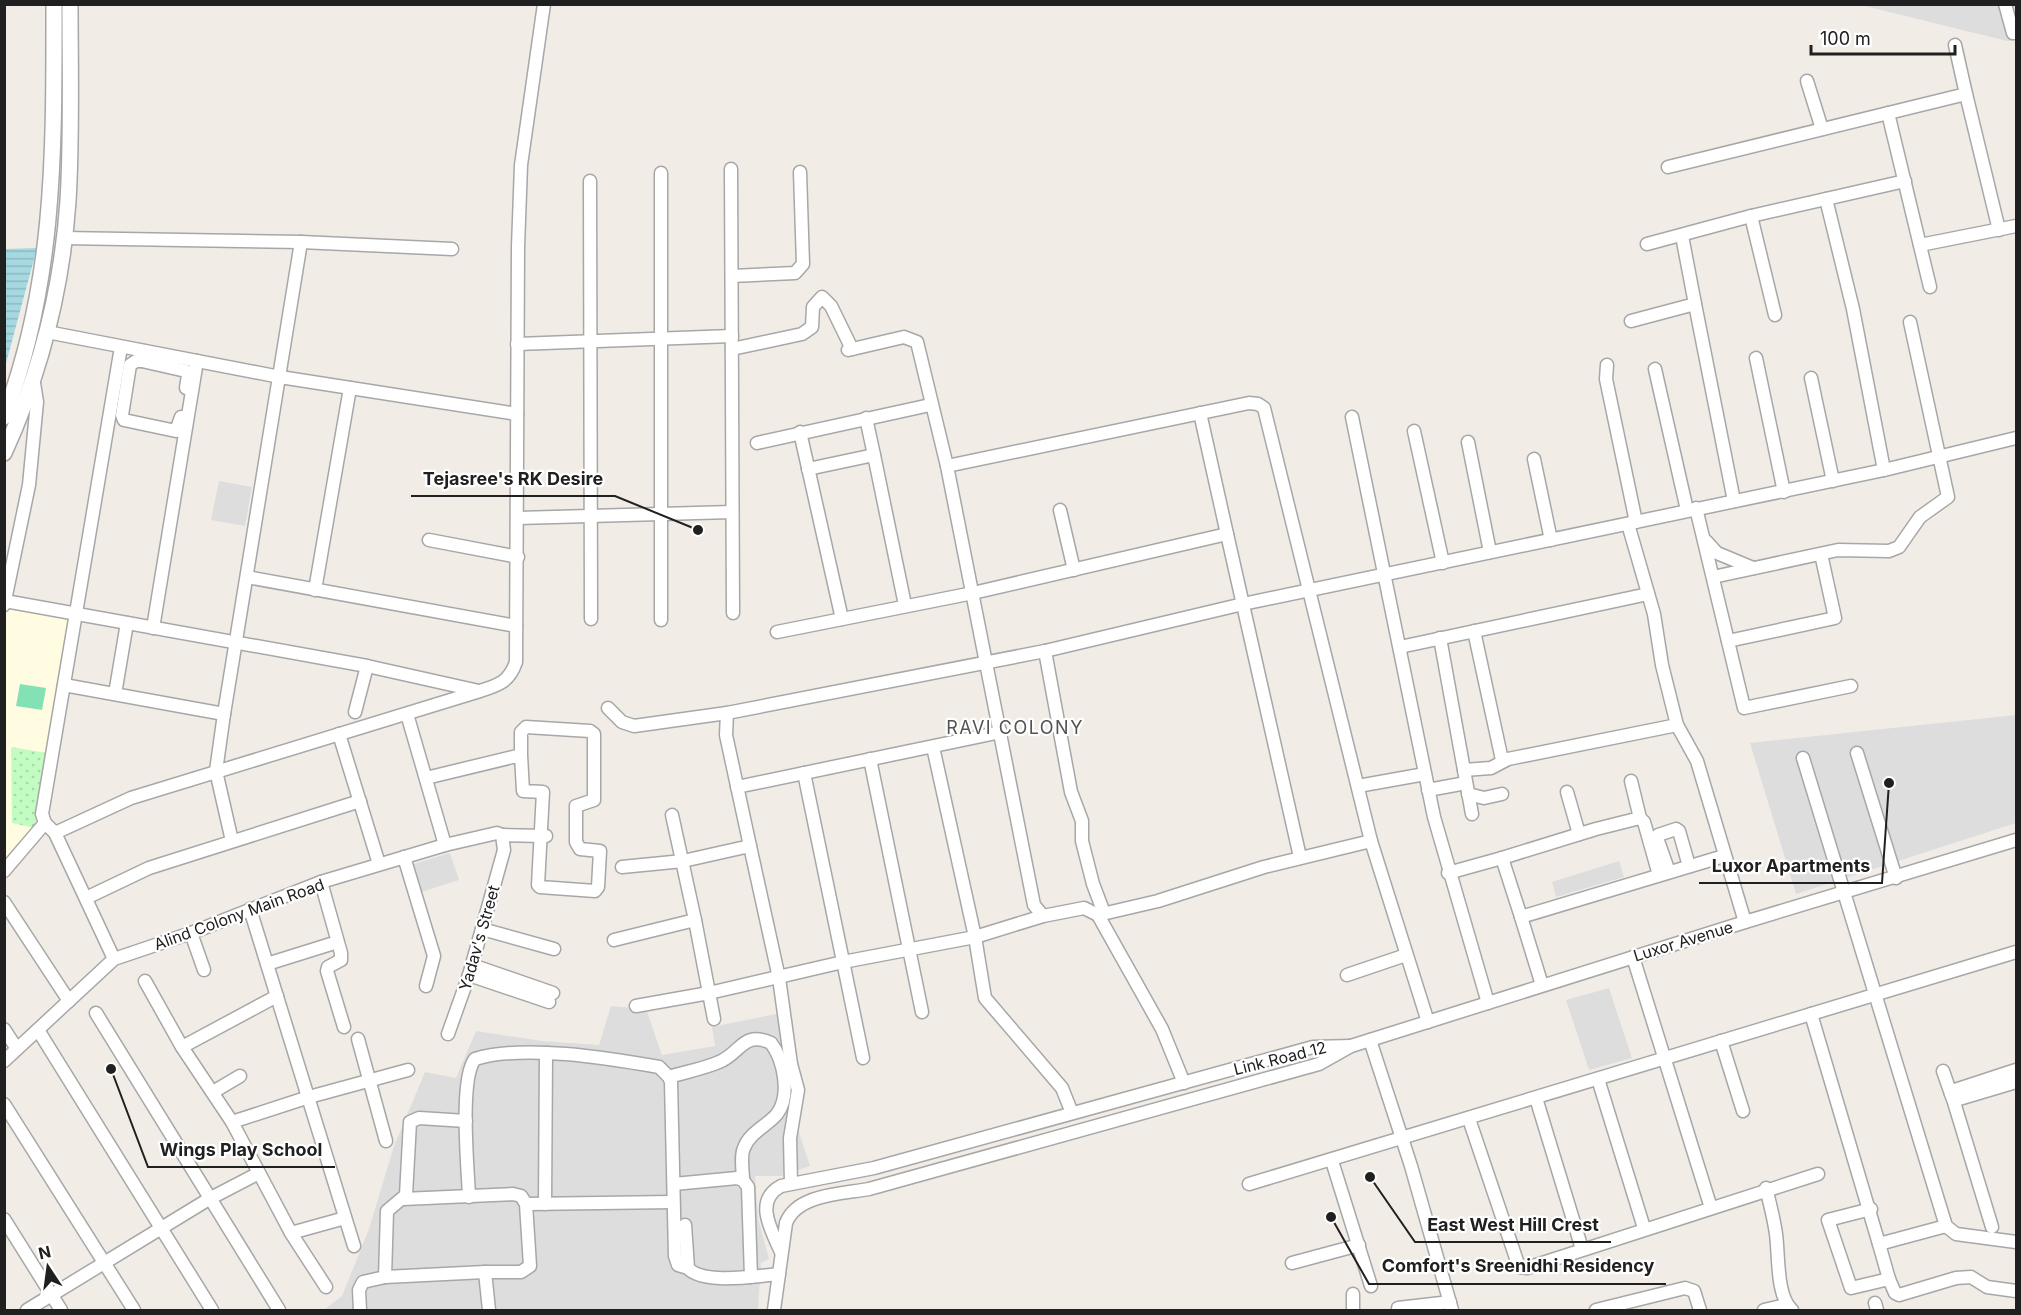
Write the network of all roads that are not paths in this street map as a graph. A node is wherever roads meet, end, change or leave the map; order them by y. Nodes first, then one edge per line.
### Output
1 (54, 4) edge
2 (70, 4) edge
3 (544, 4) edge
4 (2006, 4) edge
5 (2016, 33) edge
6 (1955, 45) dead end
7 (1807, 81) dead end
8 (1966, 94) junction
9 (1888, 113) junction
10 (1822, 129) junction
11 (1668, 167) dead end
12 (731, 169) dead end
13 (800, 172) dead end
14 (661, 173) dead end
15 (590, 181) dead end
16 (1905, 181) junction
17 (1826, 199) junction
18 (1751, 216) junction
19 (2016, 226) edge
20 (1999, 230) junction
21 (1682, 236) junction
22 (63, 238) junction
23 (300, 243) junction
24 (1647, 244) dead end
25 (1920, 245) junction
26 (452, 249) dead end
27 (732, 276) junction
28 (1930, 287) dead end
29 (1695, 304) junction
30 (1775, 315) dead end
31 (1631, 321) dead end
32 (1910, 322) dead end
33 (47, 332) junction
34 (660, 339) junction
35 (591, 341) junction
36 (732, 343) junction
37 (517, 344) junction
38 (122, 347) junction
39 (143, 356) junction
40 (1756, 358) dead end
41 (197, 361) junction
42 (175, 363) junction
43 (1607, 365) dead end
44 (1655, 369) dead end
45 (280, 377) junction
46 (1811, 378) dead end
47 (26, 381) junction
48 (350, 388) junction
49 (930, 405) junction
50 (1200, 413) junction
51 (517, 414) junction
52 (4, 417) edge
53 (1352, 417) dead end
54 (866, 418) junction
55 (1414, 431) dead end
56 (800, 432) junction
57 (2016, 438) edge
58 (1468, 442) dead end
59 (758, 443) dead end
60 (4, 453) edge
61 (873, 455) junction
62 (1939, 456) junction
63 (1534, 459) dead end
64 (947, 466) junction
65 (808, 469) junction
66 (1884, 470) junction
67 (1833, 481) junction
68 (1784, 492) junction
69 (1734, 501) junction
70 (1692, 509) junction
71 (1060, 510) dead end
72 (732, 512) junction
73 (660, 514) junction
74 (592, 516) junction
75 (518, 518) junction
76 (1632, 523) junction
77 (1227, 534) junction
78 (1704, 538) junction
79 (429, 540) dead end
80 (1551, 540) junction
81 (1490, 552) junction
82 (1821, 554) junction
83 (518, 557) junction
84 (1443, 563) junction
85 (1753, 568) junction
86 (1074, 570) junction
87 (1383, 576) junction
88 (1713, 576) junction
89 (247, 577) junction
90 (315, 590) junction
91 (1311, 591) junction
92 (973, 593) junction
93 (1648, 594) junction
94 (5, 601) edge
95 (905, 604) junction
96 (1243, 604) junction
97 (4, 605) edge
98 (77, 613) junction
99 (733, 613) dead end
100 (591, 619) dead end
101 (842, 619) junction
102 (662, 620) dead end
103 (127, 623) junction
104 (516, 626) junction
105 (153, 628) junction
106 (1474, 631) junction
107 (777, 632) dead end
108 (1440, 638) junction
109 (1728, 641) junction
110 (236, 644) junction
111 (1400, 647) junction
112 (1046, 651) junction
113 (987, 662) junction
114 (367, 666) junction
115 (64, 685) junction
116 (1851, 686) dead end
117 (480, 691) junction
118 (115, 694) junction
119 (608, 708) dead end
120 (355, 712) dead end
121 (727, 712) junction
122 (224, 714) junction
123 (407, 714) junction
124 (1677, 725) junction
125 (1001, 732) junction
126 (339, 734) junction
127 (933, 747) junction
128 (1857, 753) dead end
129 (521, 755) junction
130 (870, 759) junction
131 (1803, 759) dead end
132 (1502, 760) junction
133 (1464, 770) junction
134 (216, 771) junction
135 (804, 773) junction
136 (1425, 774) junction
137 (426, 778) junction
138 (1632, 781) dead end
139 (1358, 786) junction
140 (737, 787) junction
141 (1467, 788) junction
142 (1428, 790) junction
143 (1567, 792) dead end
144 (1502, 794) dead end
145 (360, 801) junction
146 (1472, 814) dead end
147 (672, 815) dead end
148 (1640, 818) junction
149 (45, 823) junction
150 (55, 833) junction
151 (1579, 834) junction
152 (543, 836) junction
153 (504, 838) junction
154 (2016, 840) edge
155 (232, 841) junction
156 (1371, 841) junction
157 (445, 845) junction
158 (750, 846) junction
159 (1724, 856) junction
160 (404, 857) junction
161 (1300, 857) junction
162 (1502, 858) junction
163 (682, 861) junction
164 (379, 864) junction
165 (1688, 864) junction
166 (622, 867) dead end
167 (4, 871) edge
168 (1665, 871) junction
169 (1448, 873) junction
170 (1896, 878) junction
171 (321, 882) junction
172 (1846, 893) junction
173 (86, 898) junction
174 (4, 902) edge
175 (250, 909) junction
176 (1101, 914) junction
177 (1043, 916) junction
178 (1521, 917) junction
179 (695, 920) junction
180 (1745, 922) junction
181 (482, 929) junction
182 (191, 933) junction
183 (975, 937) junction
184 (614, 940) dead end
185 (331, 944) dead end
186 (554, 949) dead end
187 (910, 949) junction
188 (2016, 952) edge
189 (1406, 956) junction
190 (1634, 957) junction
191 (114, 959) junction
192 (843, 962) junction
193 (267, 964) junction
194 (204, 970) dead end
195 (471, 970) junction
196 (1347, 975) dead end
197 (779, 978) junction
198 (145, 981) dead end
199 (1542, 985) junction
200 (426, 986) dead end
201 (710, 993) junction
202 (277, 996) junction
203 (1874, 997) junction
204 (551, 998) dead end
205 (69, 1001) junction
206 (1488, 1003) junction
207 (636, 1006) dead end
208 (922, 1012) dead end
209 (96, 1013) dead end
210 (1811, 1014) junction
211 (714, 1019) dead end
212 (1428, 1022) junction
213 (344, 1027) dead end
214 (4, 1029) edge
215 (38, 1030) junction
216 (448, 1034) dead end
217 (358, 1039) dead end
218 (1370, 1040) junction
219 (1721, 1041) junction
220 (1351, 1046) junction
221 (182, 1047) junction
222 (17, 1049) junction
223 (546, 1053) junction
224 (863, 1058) dead end
225 (1665, 1058) junction
226 (4, 1061) edge
227 (408, 1070) dead end
228 (2016, 1070) edge
229 (1943, 1071) dead end
230 (240, 1076) dead end
231 (669, 1077) junction
232 (1598, 1079) junction
233 (369, 1080) junction
234 (2016, 1082) edge
235 (1184, 1083) junction
236 (213, 1092) junction
237 (1952, 1096) junction
238 (309, 1097) junction
239 (1536, 1098) junction
240 (4, 1104) edge
241 (780, 1108) junction
242 (1743, 1111) dead end
243 (1072, 1113) junction
244 (794, 1116) junction
245 (1469, 1119) junction
246 (466, 1121) junction
247 (232, 1122) junction
248 (768, 1123) junction
249 (791, 1133) junction
250 (1402, 1138) junction
251 (386, 1141) dead end
252 (1332, 1161) junction
253 (259, 1173) junction
254 (1818, 1174) dead end
255 (743, 1180) junction
256 (791, 1183) junction
257 (674, 1184) junction
258 (1249, 1184) dead end
259 (1767, 1188) junction
260 (469, 1197) junction
261 (209, 1198) junction
262 (403, 1199) junction
263 (673, 1202) junction
264 (526, 1204) junction
265 (545, 1204) junction
266 (1711, 1208) junction
267 (1871, 1209) junction
268 (345, 1218) junction
269 (4, 1219) edge
270 (684, 1225) dead end
271 (1947, 1226) junction
272 (162, 1227) junction
273 (1992, 1227) dead end
274 (1644, 1228) junction
275 (291, 1233) junction
276 (2016, 1242) edge
277 (1880, 1244) junction
278 (1359, 1245) junction
279 (354, 1246) dead end
280 (1582, 1249) junction
281 (782, 1253) junction
282 (1292, 1263) dead end
283 (106, 1264) junction
284 (688, 1268) junction
285 (485, 1272) junction
286 (779, 1274) junction
287 (385, 1277) junction
288 (751, 1277) junction
289 (1889, 1279) junction
290 (1371, 1286) dead end
291 (326, 1287) dead end
292 (2016, 1292) edge
293 (1353, 1294) dead end
294 (52, 1296) junction
295 (1451, 1306) edge
296 (1398, 1308) dead end
297 (1613, 1308) edge
298 (1789, 1308) edge
299 (27, 1311) edge
300 (61, 1311) edge
301 (134, 1311) edge
302 (212, 1311) edge
303 (279, 1311) edge
304 (360, 1311) edge
305 (489, 1311) edge
306 (774, 1311) edge
307 (1353, 1311) edge
308 (1596, 1311) edge
309 (1700, 1311) edge
310 (1764, 1311) edge

1 - 47 street
2 - 22 street
3 - 37 street
4 - 5 street
6 - 8 street
7 - 10 street
8 - 9 street
8 - 20 street
9 - 10 street
9 - 16 street
10 - 11 street
12 - 27 street
13 - 27 street
14 - 34 street
15 - 35 street
16 - 17 street
16 - 25 street
17 - 18 street
17 - 66 street
18 - 21 street
18 - 30 street
19 - 20 street
20 - 25 street
21 - 24 street
21 - 29 street
22 - 23 street
22 - 33 street
23 - 26 street
23 - 45 street
25 - 28 street
27 - 36 street
29 - 31 street
29 - 69 street
32 - 62 street
33 - 38 street
33 - 47 street
34 - 35 street
34 - 36 street
34 - 73 street
35 - 37 street
35 - 74 street
36 - 49 street
36 - 72 street
37 - 51 street
38 - 39 street
38 - 98 street
39 - 42 street
39 - 42 street
40 - 68 street
41 - 42 street
41 - 45 street
41 - 105 street
43 - 76 street
44 - 70 street
45 - 48 street
45 - 89 street
46 - 67 street
47 - 52 street
47 - 60 street
47 - 94 street
48 - 51 street
48 - 90 street
49 - 54 street
49 - 64 street
50 - 64 street
50 - 77 street
50 - 91 street
51 - 75 street
53 - 87 street
54 - 56 street
54 - 61 street
55 - 84 street
56 - 59 street
56 - 65 street
57 - 62 street
58 - 81 street
61 - 65 street
61 - 95 street
62 - 66 street
62 - 82 street
63 - 80 street
64 - 92 street
65 - 101 street
66 - 67 street
67 - 68 street
68 - 69 street
69 - 70 street
70 - 76 street
70 - 78 street
71 - 86 street
72 - 73 street
72 - 99 street
73 - 74 street
73 - 102 street
74 - 75 street
74 - 100 street
75 - 83 street
76 - 80 street
76 - 93 street
77 - 86 street
77 - 96 street
78 - 85 street
78 - 88 street
79 - 83 street
80 - 81 street
81 - 84 street
82 - 85 street
82 - 109 street
83 - 104 street
84 - 87 street
85 - 88 street
86 - 92 street
87 - 91 street
87 - 111 street
88 - 109 street
89 - 90 street
89 - 110 street
90 - 104 street
91 - 96 street
91 - 139 street
92 - 95 street
92 - 113 street
93 - 106 street
93 - 124 street
94 - 97 street
94 - 98 street
95 - 101 street
96 - 112 street
96 - 161 street
98 - 103 street
98 - 115 street
101 - 107 street
103 - 105 street
103 - 118 street
104 - 117 street
105 - 110 street
106 - 108 street
106 - 132 street
108 - 111 street
108 - 133 street
109 - 116 street
110 - 114 street
110 - 122 street
111 - 136 street
112 - 113 street
112 - 176 street
113 - 121 street
113 - 125 street
114 - 117 street
114 - 120 street
115 - 118 street
115 - 149 street
117 - 123 street
118 - 122 street
119 - 121 street
121 - 140 street
122 - 134 street
123 - 126 street
123 - 137 street
124 - 132 street
124 - 159 street
125 - 127 street
125 - 177 street
126 - 134 street
126 - 145 street
127 - 130 street
127 - 183 street
128 - 170 street
129 - 137 street
129 - 152 street
129 - 152 street
130 - 135 street
130 - 187 street
131 - 172 street
132 - 133 street
133 - 141 street
134 - 150 street
134 - 155 street
135 - 140 street
135 - 192 street
136 - 139 street
136 - 142 street
137 - 157 street
138 - 148 street
139 - 156 street
140 - 158 street
141 - 142 street
141 - 144 street
141 - 146 street
142 - 169 street
143 - 151 street
145 - 155 street
145 - 164 street
147 - 163 street
148 - 151 street
148 - 168 street
149 - 150 street
149 - 167 street
150 - 173 street
151 - 162 street
152 - 153 street, Alind Colony Main Road
153 - 157 street, Alind Colony Main Road
153 - 181 street, Yadav's Street
154 - 170 street, Luxor Avenue
155 - 173 street
156 - 161 street
156 - 189 street
157 - 160 street, Alind Colony Main Road
158 - 163 street
158 - 197 street
159 - 165 street
159 - 180 street
160 - 164 street, Alind Colony Main Road
160 - 200 street
161 - 176 street
162 - 169 street
162 - 178 street
163 - 166 street
163 - 179 street
164 - 171 street, Alind Colony Main Road
165 - 168 street
165 - 168 street
168 - 178 street
169 - 206 street
170 - 172 street, Luxor Avenue
171 - 175 street, Alind Colony Main Road
171 - 213 street
172 - 180 street, Luxor Avenue
172 - 203 street
173 - 191 street
174 - 205 street
175 - 182 street, Alind Colony Main Road
175 - 193 street
176 - 177 street
176 - 235 street
177 - 183 street
178 - 199 street
179 - 184 street
179 - 201 street
180 - 190 street, Luxor Avenue
181 - 186 street
181 - 195 street, Yadav's Street
182 - 191 street, Alind Colony Main Road
182 - 194 street
183 - 187 street
183 - 243 street
185 - 193 street
187 - 192 street
187 - 208 street
188 - 203 street
189 - 196 street
189 - 212 street
190 - 199 street, Luxor Avenue
190 - 225 street
191 - 205 street, Alind Colony Main Road
192 - 197 street
192 - 224 street
193 - 202 street
195 - 204 street
195 - 216 street, Yadav's Street
197 - 201 street
197 - 244 street
198 - 221 street
199 - 206 street, Luxor Avenue
201 - 207 street
201 - 211 street
202 - 221 street
202 - 238 street
203 - 210 street
203 - 271 street
205 - 215 street, Alind Colony Main Road
206 - 212 street, Luxor Avenue
209 - 261 street
210 - 219 street
210 - 267 street
212 - 218 street, Luxor Avenue
214 - 222 street
215 - 222 street, Alind Colony Main Road
215 - 272 street
217 - 233 street
218 - 220 street, Luxor Avenue
218 - 250 street
219 - 225 street
219 - 242 street
220 - 235 street, Link Road 12
220 - 281 street, Link Road 12
221 - 236 street
222 - 226 street, Alind Colony Main Road
223 - 231 street
223 - 246 street
223 - 265 street
225 - 232 street
225 - 266 street
227 - 233 street
228 - 237 street
229 - 237 street
230 - 236 street
231 - 241 street
231 - 257 street
232 - 239 street
232 - 274 street
233 - 238 street
233 - 251 street
234 - 237 street
235 - 243 street, Link Road 12
236 - 247 street
237 - 273 street
238 - 247 street
238 - 268 street
239 - 245 street
239 - 280 street
240 - 283 street
241 - 244 street
241 - 248 street
243 - 256 street, Link Road 12
244 - 249 street
245 - 250 street
245 - 280 street
246 - 260 street
246 - 262 street
247 - 253 street
248 - 249 street
248 - 255 street
249 - 256 street
250 - 252 street
250 - 295 street
252 - 258 street
252 - 278 street
253 - 261 street
253 - 275 street
254 - 259 street
255 - 257 street
255 - 288 street
256 - 281 street, Link Road 12
257 - 263 street
259 - 266 street
259 - 298 street
260 - 262 street
260 - 264 street
261 - 272 street
261 - 303 street
262 - 287 street
263 - 265 street
263 - 284 street
264 - 265 street
264 - 285 street
266 - 274 street
267 - 277 street
267 - 289 street
268 - 275 street
268 - 279 street
269 - 294 street
270 - 284 street
271 - 276 street
271 - 277 street
272 - 283 street
272 - 302 street
274 - 280 street
275 - 291 street
277 - 289 street
278 - 282 street
278 - 290 street
281 - 286 street, Link Road 12
283 - 294 street
283 - 301 street
284 - 288 street
285 - 287 street
285 - 305 street
286 - 288 street
286 - 306 street, Link Road 12
287 - 304 street
289 - 292 street
293 - 307 street
294 - 299 street
294 - 300 street
295 - 296 street
297 - 308 street
297 - 309 street
298 - 310 street

